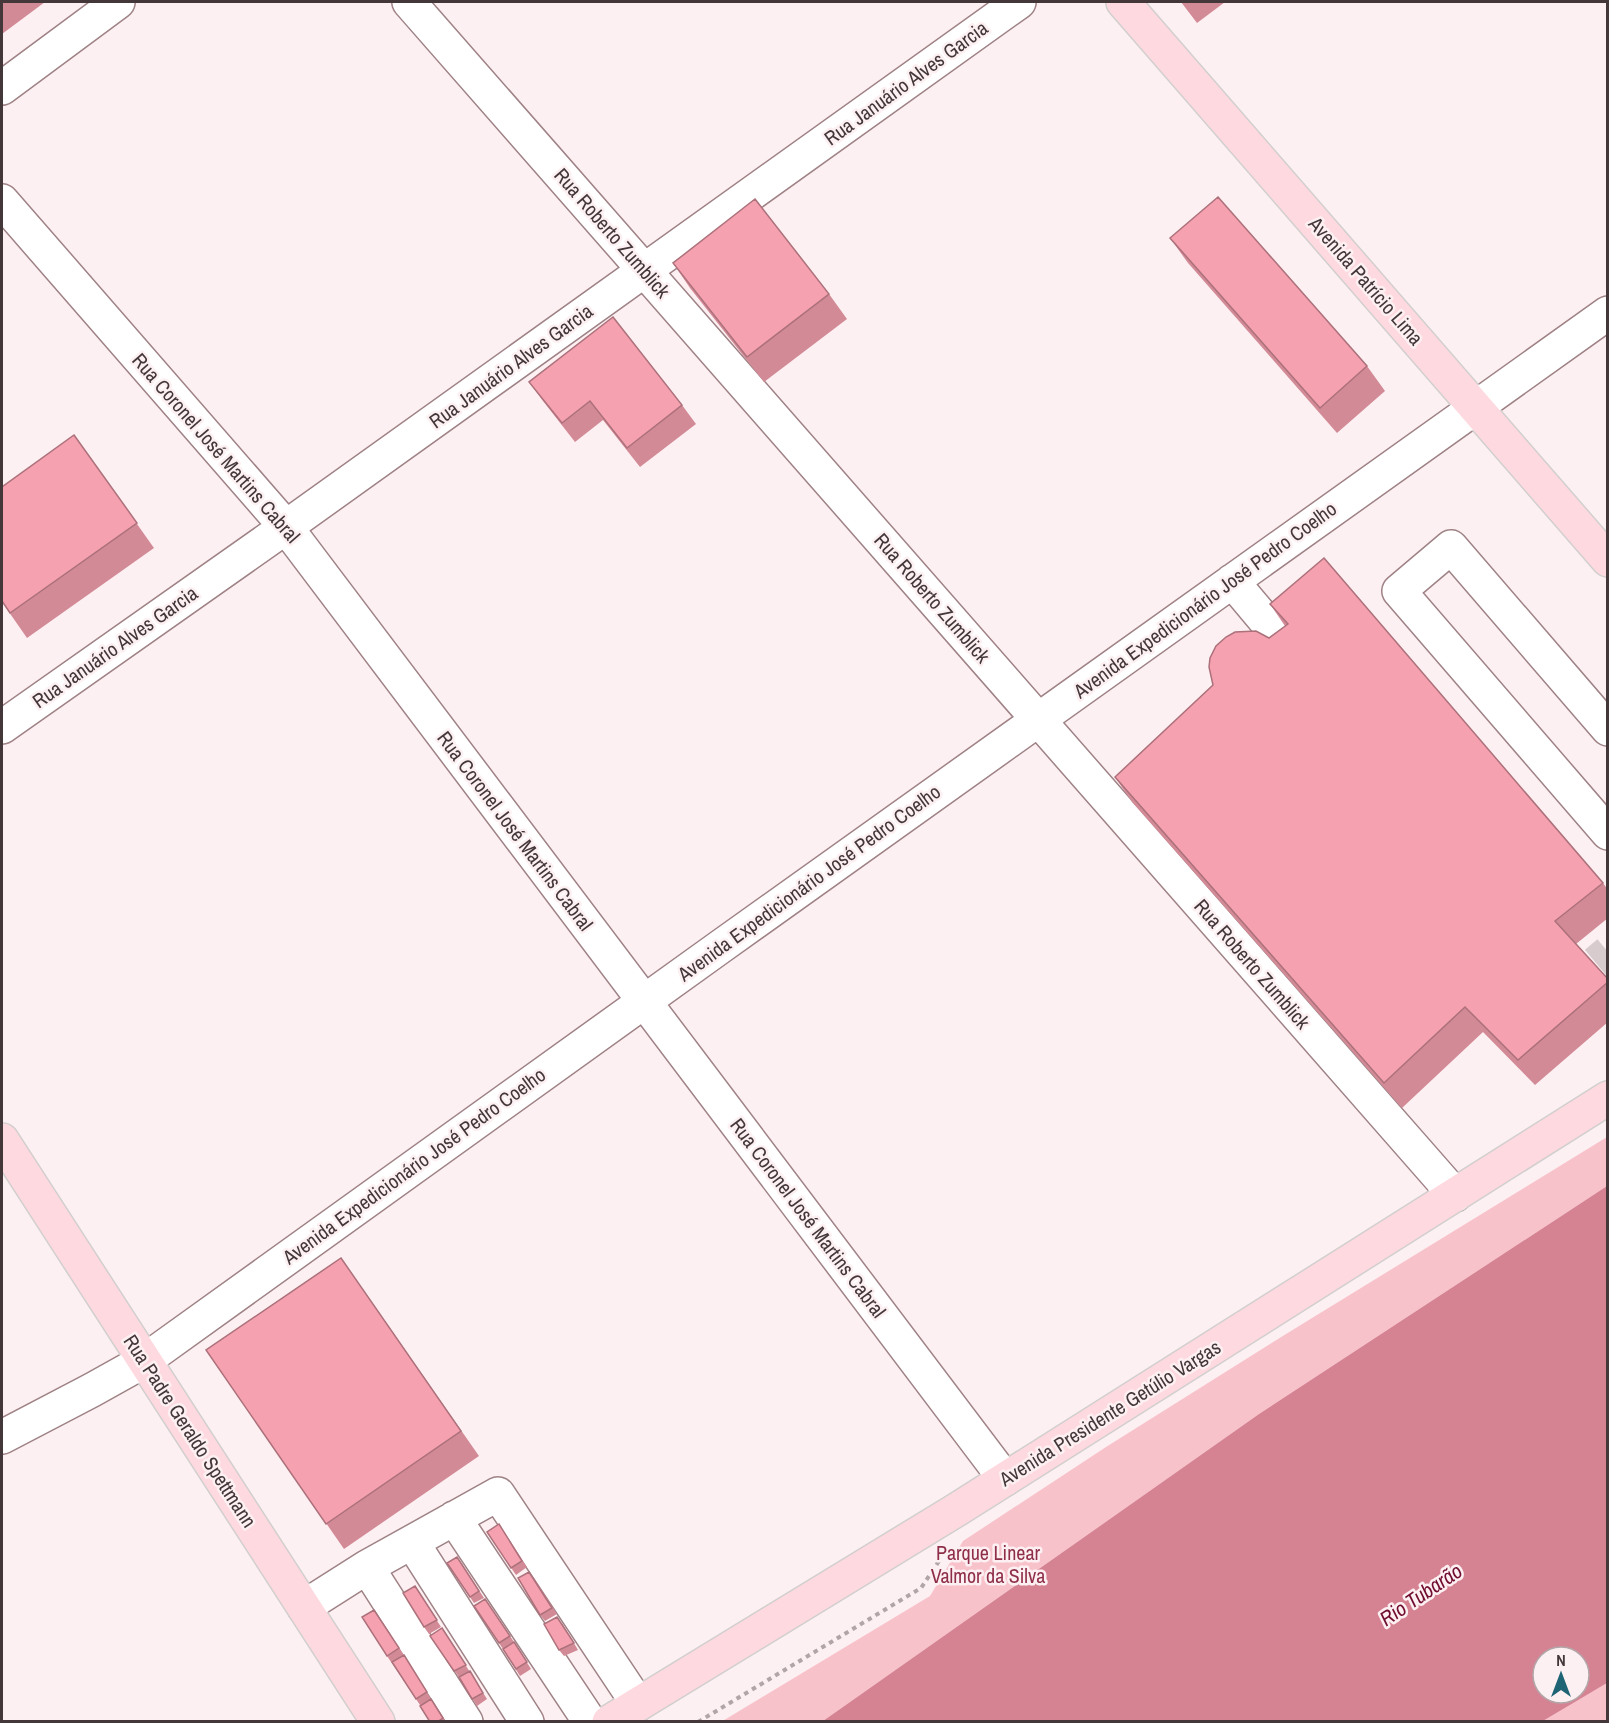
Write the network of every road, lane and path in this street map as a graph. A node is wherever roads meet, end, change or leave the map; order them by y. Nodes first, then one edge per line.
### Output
1 (118, 2) edge
2 (409, 2) edge
3 (1019, 2) edge
4 (1123, 2) edge
5 (2, 88) edge
6 (2, 201) edge
7 (645, 271) junction
8 (1608, 313) edge
9 (1476, 408) junction
10 (286, 527) junction
11 (1608, 560) edge
12 (1232, 581) junction
13 (1295, 656) edge
14 (1038, 720) junction
15 (2, 727) edge
16 (1608, 729) edge
17 (1608, 833) edge
18 (644, 1001) junction
19 (1608, 1098) edge
20 (2, 1140) edge
21 (1455, 1195) junction
22 (144, 1360) junction
23 (2, 1437) edge
24 (1005, 1479) junction
25 (454, 1518) junction
26 (412, 1542) junction
27 (367, 1568) junction
28 (304, 1607) junction
29 (638, 1704) junction
30 (378, 1722) edge
31 (466, 1722) edge
32 (527, 1722) edge
33 (590, 1722) edge
34 (609, 1722) edge

1 - 5 street
2 - 7 street, Rua Roberto Zumblick
3 - 7 street, Rua Januário Alves Garcia
4 - 9 main road, Avenida Patrício Lima
6 - 10 street, Rua Coronel José Martins Cabral
7 - 10 street, Rua Januário Alves Garcia
7 - 14 street, Rua Roberto Zumblick
8 - 9 street, Avenida Expedicionário José Pedro Coelho
9 - 11 main road, Avenida Patrício Lima
9 - 12 street, Avenida Expedicionário José Pedro Coelho
10 - 15 street, Rua Januário Alves Garcia
10 - 18 street, Rua Coronel José Martins Cabral
12 - 13 street
12 - 14 street, Avenida Expedicionário José Pedro Coelho
14 - 18 street, Avenida Expedicionário José Pedro Coelho
14 - 21 street, Rua Roberto Zumblick
16 - 17 street
18 - 22 street, Avenida Expedicionário José Pedro Coelho
18 - 24 street, Rua Coronel José Martins Cabral
19 - 21 main road, Avenida Presidente Getúlio Vargas
20 - 22 main road, Rua Padre Geraldo Spettmann
21 - 24 main road, Avenida Presidente Getúlio Vargas
22 - 23 street, Avenida Expedicionário José Pedro Coelho
22 - 28 main road, Rua Padre Geraldo Spettmann
24 - 29 main road, Avenida Presidente Getúlio Vargas
25 - 26 street
25 - 29 street
25 - 33 street
26 - 27 street
26 - 32 street
27 - 28 street
27 - 31 street
28 - 30 main road, Rua Padre Geraldo Spettmann
29 - 34 main road, Avenida Presidente Getúlio Vargas

